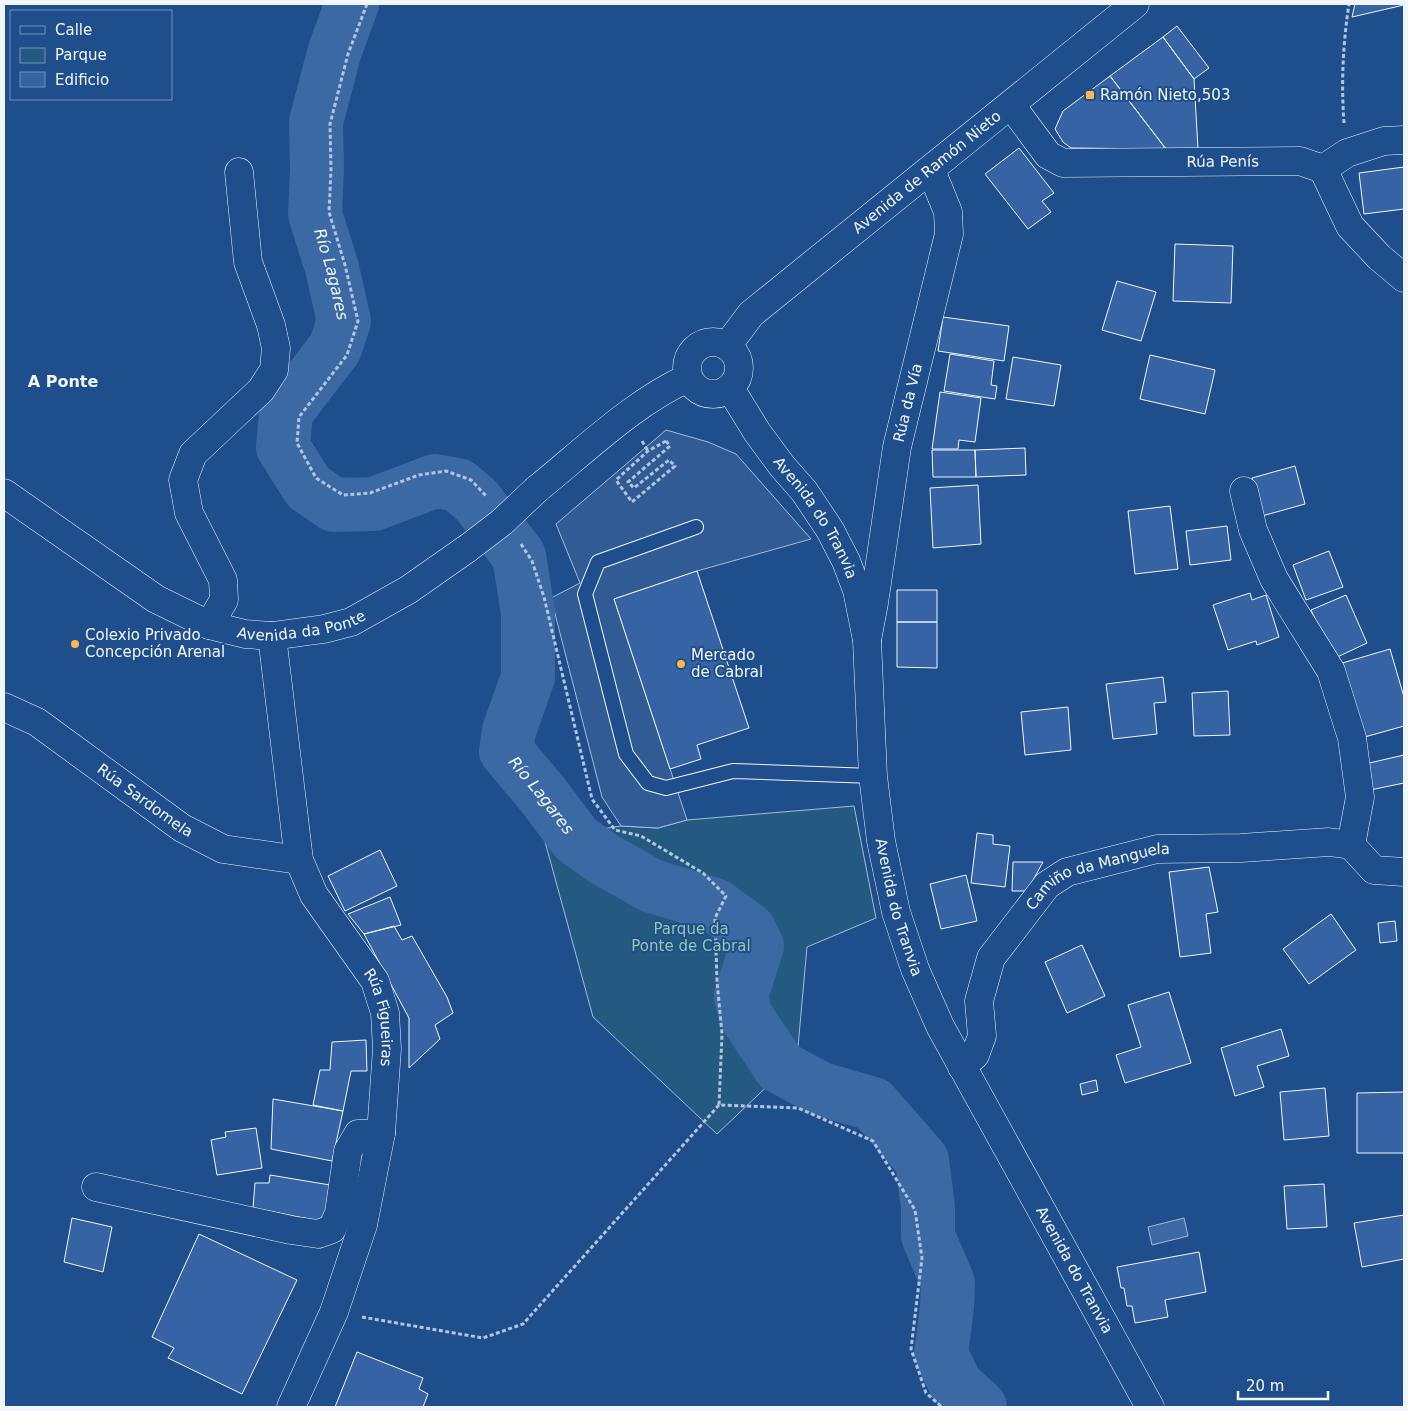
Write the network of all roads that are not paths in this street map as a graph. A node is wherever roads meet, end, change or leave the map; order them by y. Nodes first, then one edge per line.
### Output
1 (1135, 4) edge
2 (1011, 105) junction
3 (1404, 140) edge
4 (1322, 169) junction
5 (931, 170) junction
6 (238, 172) dead end
7 (1404, 278) edge
8 (727, 346) junction
9 (688, 378) junction
10 (730, 388) junction
11 (1244, 491) dead end
12 (4, 493) edge
13 (696, 526) dead end
14 (209, 625) junction
15 (272, 636) junction
16 (866, 640) junction
17 (4, 707) edge
18 (873, 776) junction
19 (1351, 845) junction
20 (300, 860) junction
21 (1404, 872) edge
22 (962, 1067) junction
23 (381, 1133) junction
24 (96, 1187) dead end
25 (291, 1407) edge
26 (1150, 1407) edge

1 - 2 street, Avenida de Ramón Nieto
2 - 4 street, Rúa Penís
2 - 5 street, Avenida de Ramón Nieto
3 - 4 street
4 - 7 street
5 - 8 street, Avenida de Ramón Nieto
5 - 16 street, Rúa da Vía
6 - 14 street
8 - 9 street
8 - 10 street
9 - 10 street
9 - 15 street, Avenida da Ponte, bridge
10 - 16 street, Avenida do Tranvia
11 - 19 street
12 - 14 street, Avenida da Ponte
13 - 18 lane
14 - 15 street, Avenida da Ponte
15 - 20 street, Rúa Figueiras
16 - 18 street, Avenida do Tranvia
17 - 20 street, Rúa Sardomela
18 - 22 street, Avenida do Tranvia
19 - 21 street
19 - 22 street, Camiño da Manguela
20 - 23 street, Rúa Figueiras
22 - 26 street, Avenida do Tranvia
23 - 24 street
23 - 25 street, Rúa Figueiras

